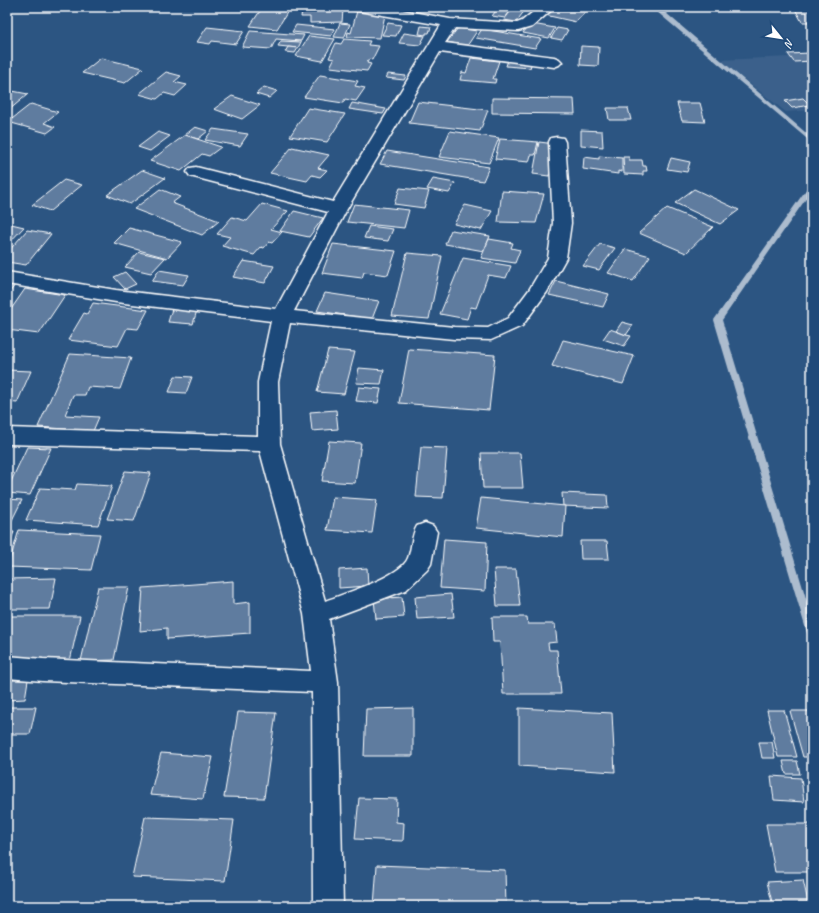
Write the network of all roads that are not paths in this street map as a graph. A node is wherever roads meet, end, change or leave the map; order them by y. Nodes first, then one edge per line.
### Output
1 (359, 7) edge
2 (548, 7) edge
3 (450, 23) junction
4 (437, 47) junction
5 (554, 62) dead end
6 (557, 142) dead end
7 (196, 172) dead end
8 (338, 209) junction
9 (7, 278) edge
10 (282, 316) junction
11 (7, 436) edge
12 (269, 444) junction
13 (425, 532) dead end
14 (316, 614) junction
15 (7, 667) edge
16 (324, 682) junction
17 (328, 906) edge

1 - 3 street
2 - 3 street
3 - 4 street
4 - 5 street
4 - 8 street
6 - 10 street
7 - 8 street
8 - 10 street
9 - 10 street
10 - 12 street
11 - 12 street
12 - 14 street
13 - 14 street
14 - 16 street
15 - 16 street
16 - 17 street

